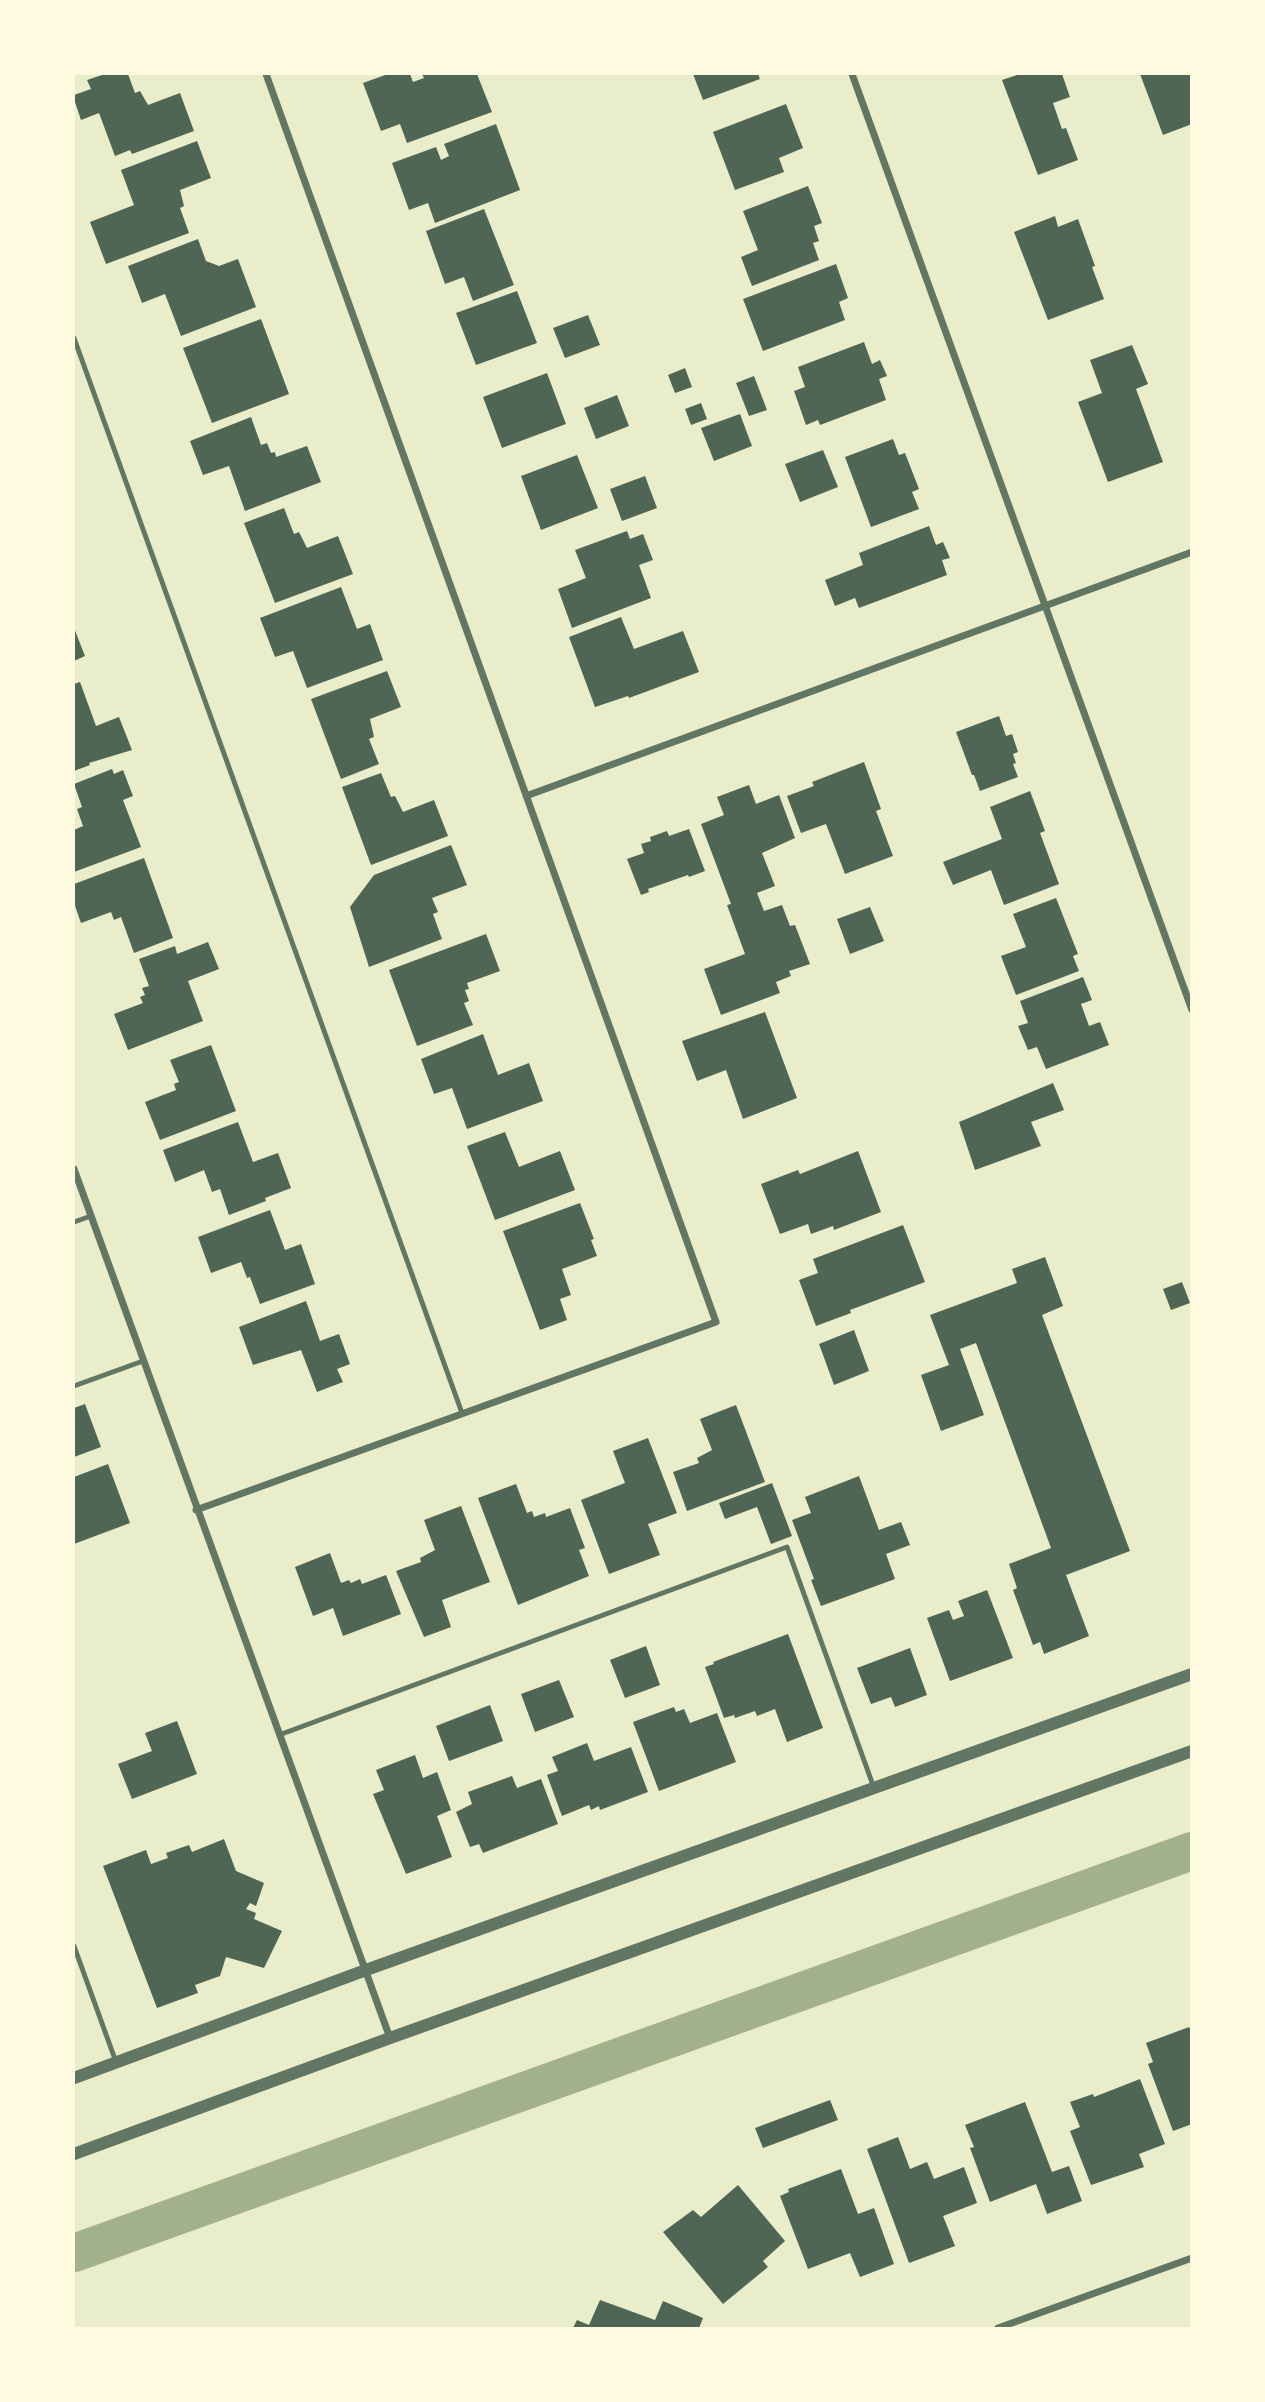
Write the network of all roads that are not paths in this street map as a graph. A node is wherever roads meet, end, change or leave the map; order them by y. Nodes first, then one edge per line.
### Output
1 (265, 74) edge
2 (852, 74) edge
3 (74, 338) edge
4 (1192, 552) edge
5 (1045, 606) junction
6 (526, 796) junction
7 (1192, 1010) edge
8 (74, 1168) edge
9 (90, 1216) junction
10 (74, 1222) edge
11 (143, 1361) junction
12 (74, 1385) edge
13 (463, 1413) junction
14 (196, 1510) junction
15 (1192, 1674) edge
16 (279, 1735) junction
17 (1192, 1751) edge
18 (874, 1788) junction
19 (74, 1946) edge
20 (366, 1970) junction
21 (390, 2038) junction
22 (116, 2062) junction
23 (74, 2078) edge
24 (74, 2154) edge
25 (1192, 2258) edge
26 (998, 2329) edge

1 - 6 street
2 - 5 street
3 - 13 lane
4 - 5 street
5 - 6 street
5 - 7 street
6 - 13 street
8 - 9 street
9 - 10 lane
9 - 11 street
11 - 12 lane
11 - 14 street
13 - 14 street
14 - 16 street
15 - 18 street
16 - 18 lane
16 - 20 street
17 - 21 street
18 - 20 street
19 - 22 lane
20 - 21 street
20 - 22 street
21 - 24 street
22 - 23 street
25 - 26 street

